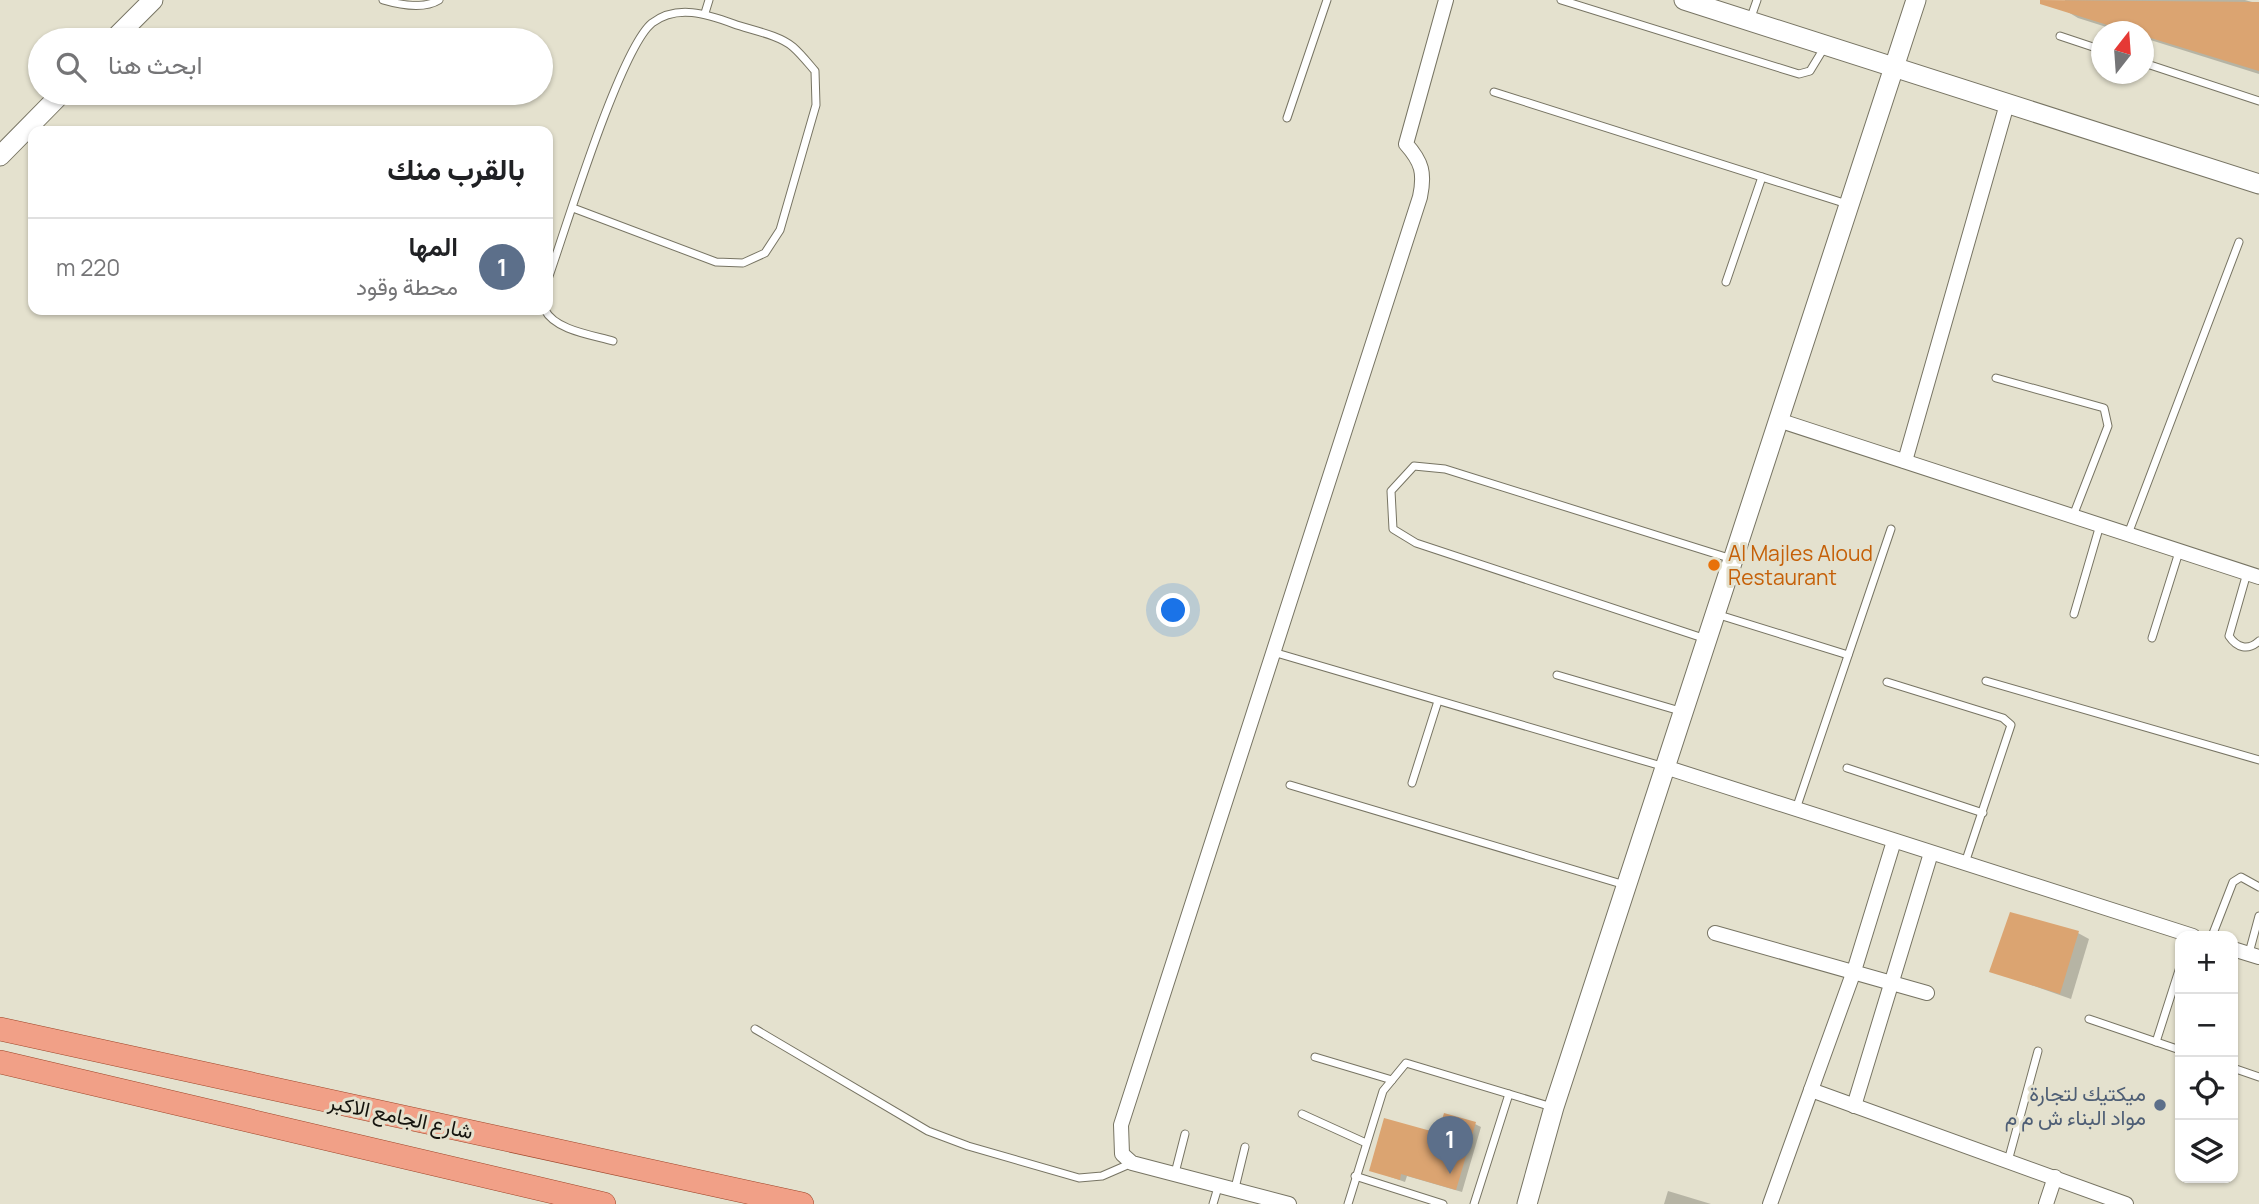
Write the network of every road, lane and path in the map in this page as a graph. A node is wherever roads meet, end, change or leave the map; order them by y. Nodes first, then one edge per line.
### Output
1 (153, 0) edge
2 (383, 0) edge
3 (439, 0) edge
4 (709, 0) edge
5 (1326, 0) edge
6 (1446, 0) edge
7 (1562, 0) edge
8 (1684, 0) edge
9 (1757, 0) edge
10 (1916, 0) edge
11 (705, 13) junction
12 (1750, 21) junction
13 (125, 28) edge
14 (2060, 36) dead end
15 (1826, 45) junction
16 (2091, 46) edge
17 (1894, 66) junction
18 (2154, 66) edge
19 (1493, 92) dead end
20 (2259, 101) edge
21 (2007, 104) junction
22 (50, 105) edge
23 (1287, 118) dead end
24 (30, 126) edge
25 (28, 128) edge
26 (0, 156) edge
27 (1762, 177) junction
28 (2259, 184) edge
29 (1849, 205) junction
30 (573, 208) junction
31 (2239, 242) dead end
32 (553, 265) edge
33 (1727, 282) dead end
34 (548, 315) edge
35 (613, 341) dead end
36 (1996, 378) dead end
37 (1778, 420) junction
38 (1905, 461) junction
39 (2073, 516) junction
40 (2100, 525) junction
41 (1891, 529) dead end
42 (2127, 534) junction
43 (2179, 551) junction
44 (1733, 559) junction
45 (2253, 575) edge
46 (1715, 614) junction
47 (2074, 614) dead end
48 (2152, 638) dead end
49 (1707, 639) junction
50 (2259, 640) edge
51 (1272, 652) junction
52 (1848, 655) junction
53 (1557, 675) dead end
54 (1986, 681) dead end
55 (1887, 682) dead end
56 (1438, 701) junction
57 (1683, 712) junction
58 (2259, 760) edge
59 (1665, 767) junction
60 (1847, 768) dead end
61 (1412, 783) dead end
62 (1290, 785) dead end
63 (1796, 810) junction
64 (1983, 813) junction
65 (1894, 841) junction
66 (1931, 853) junction
67 (1965, 864) junction
68 (1626, 886) junction
69 (2259, 887) edge
70 (2259, 916) edge
71 (2175, 931) edge
72 (2214, 931) edge
73 (1715, 933) dead end
74 (2254, 956) edge
75 (1854, 971) junction
76 (1892, 983) junction
77 (2175, 983) edge
78 (1927, 993) dead end
79 (2089, 1019) dead end
80 (0, 1029) edge
81 (755, 1029) dead end
82 (2156, 1042) junction
83 (2175, 1048) edge
84 (2038, 1051) dead end
85 (1315, 1057) dead end
86 (0, 1062) edge
87 (2238, 1070) edge
88 (2259, 1077) edge
89 (1392, 1080) junction
90 (1811, 1090) junction
91 (1509, 1094) junction
92 (1854, 1105) junction
93 (1554, 1107) junction
94 (1302, 1114) dead end
95 (1185, 1133) dead end
96 (1366, 1143) junction
97 (1245, 1147) dead end
98 (2008, 1161) junction
99 (1132, 1163) junction
100 (1175, 1173) junction
101 (1355, 1176) junction
102 (2055, 1177) junction
103 (1219, 1184) junction
104 (1235, 1188) junction
105 (604, 1204) edge
106 (802, 1204) edge
107 (1213, 1204) edge
108 (1289, 1204) edge
109 (1348, 1204) edge
110 (1443, 1204) edge
111 (1474, 1204) edge
112 (1527, 1204) edge
113 (1770, 1204) edge
114 (2046, 1204) edge
115 (2126, 1204) edge

1 - 13 street
2 - 3 lane
4 - 11 lane
5 - 23 lane
6 - 51 street
7 - 15 lane
8 - 12 street
9 - 12 lane
10 - 17 street
11 - 30 lane
11 - 30 lane
12 - 15 street
14 - 16 lane
15 - 17 street
17 - 21 street
17 - 29 street
18 - 20 lane
19 - 27 lane
21 - 28 street
21 - 38 street
22 - 24 street
25 - 26 street
27 - 29 lane
27 - 33 lane
29 - 37 street
30 - 32 lane
31 - 42 lane
34 - 35 lane
36 - 39 lane
37 - 38 street
37 - 44 street
38 - 39 street
39 - 40 street
40 - 42 street
40 - 47 lane
41 - 52 lane
42 - 43 street
43 - 45 street
43 - 48 lane
44 - 46 street
44 - 49 lane
45 - 50 lane
46 - 49 street
46 - 52 lane
49 - 57 street
51 - 56 lane
51 - 99 street
52 - 63 lane
53 - 57 lane
54 - 58 lane
55 - 64 lane
56 - 59 lane
56 - 61 lane
57 - 59 street
59 - 63 street
59 - 68 street
60 - 64 lane
62 - 68 lane
63 - 65 street
64 - 67 lane
65 - 66 street
65 - 75 street
66 - 67 street
66 - 76 street
67 - 71 street
68 - 93 street
69 - 72 lane
70 - 74 lane
73 - 75 street
75 - 76 street
75 - 90 street
76 - 78 street
76 - 92 street
77 - 82 lane
79 - 82 lane
80 - 106 main road, شارع الجامع الاكبر
81 - 99 lane
82 - 83 lane
84 - 98 lane
85 - 89 lane
86 - 105 main road, شارع الجامع الاكبر
87 - 88 lane
89 - 91 lane
89 - 96 lane
90 - 92 street
90 - 113 street
91 - 93 lane
91 - 111 lane
92 - 98 street
93 - 112 street
94 - 96 lane
95 - 100 lane
96 - 101 lane
97 - 104 lane
98 - 102 street
99 - 100 street
100 - 103 street
101 - 109 lane
101 - 110 lane
102 - 114 street
102 - 115 street
103 - 104 street
103 - 107 lane
104 - 108 street

